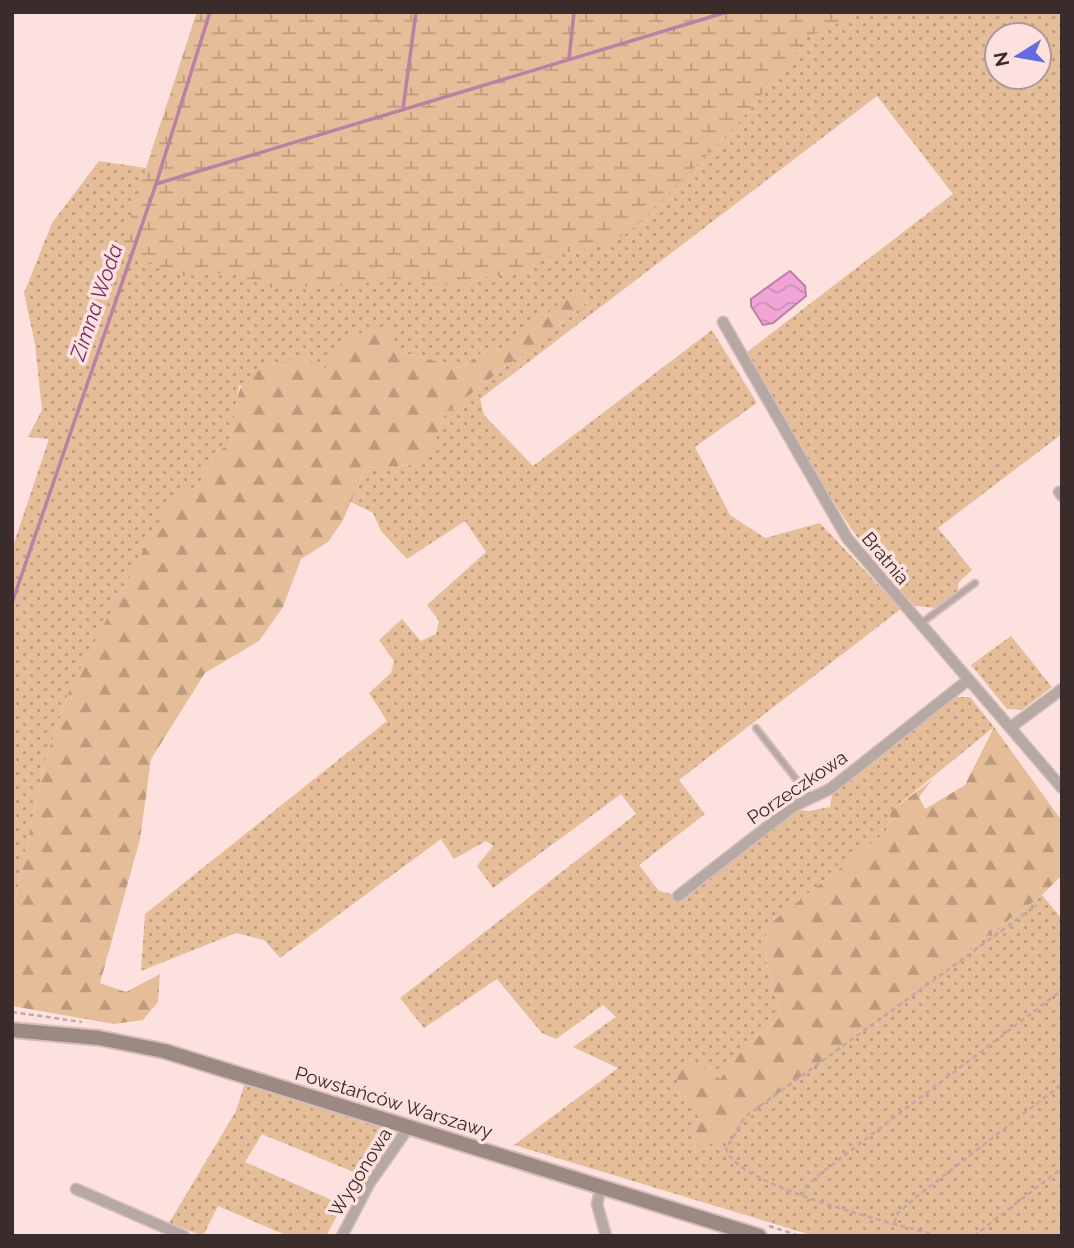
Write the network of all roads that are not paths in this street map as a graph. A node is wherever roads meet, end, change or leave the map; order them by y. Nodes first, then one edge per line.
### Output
1 (723, 322) dead end
2 (975, 583) dead end
3 (920, 624) junction
4 (968, 680) junction
5 (1062, 689) edge
6 (1011, 727) junction
7 (756, 728) dead end
8 (1062, 788) edge
9 (811, 798) junction
10 (678, 896) dead end
11 (12, 1030) edge
12 (409, 1127) junction
13 (601, 1186) junction
14 (76, 1189) dead end
15 (184, 1236) edge
16 (342, 1236) edge
17 (606, 1236) edge
18 (759, 1236) edge

1 - 3 street, Bratnia
2 - 3 lane
3 - 4 street, Bratnia
4 - 6 street, Bratnia
4 - 9 street, Porzeczkowa
5 - 6 street
6 - 8 street, Bratnia
7 - 9 lane
9 - 10 street, Porzeczkowa
11 - 12 street, Powstańców Warszawy
12 - 13 street, Powstańców Warszawy
12 - 16 street, Wygonowa
13 - 17 street
13 - 18 street, Powstańców Warszawy
14 - 15 street

